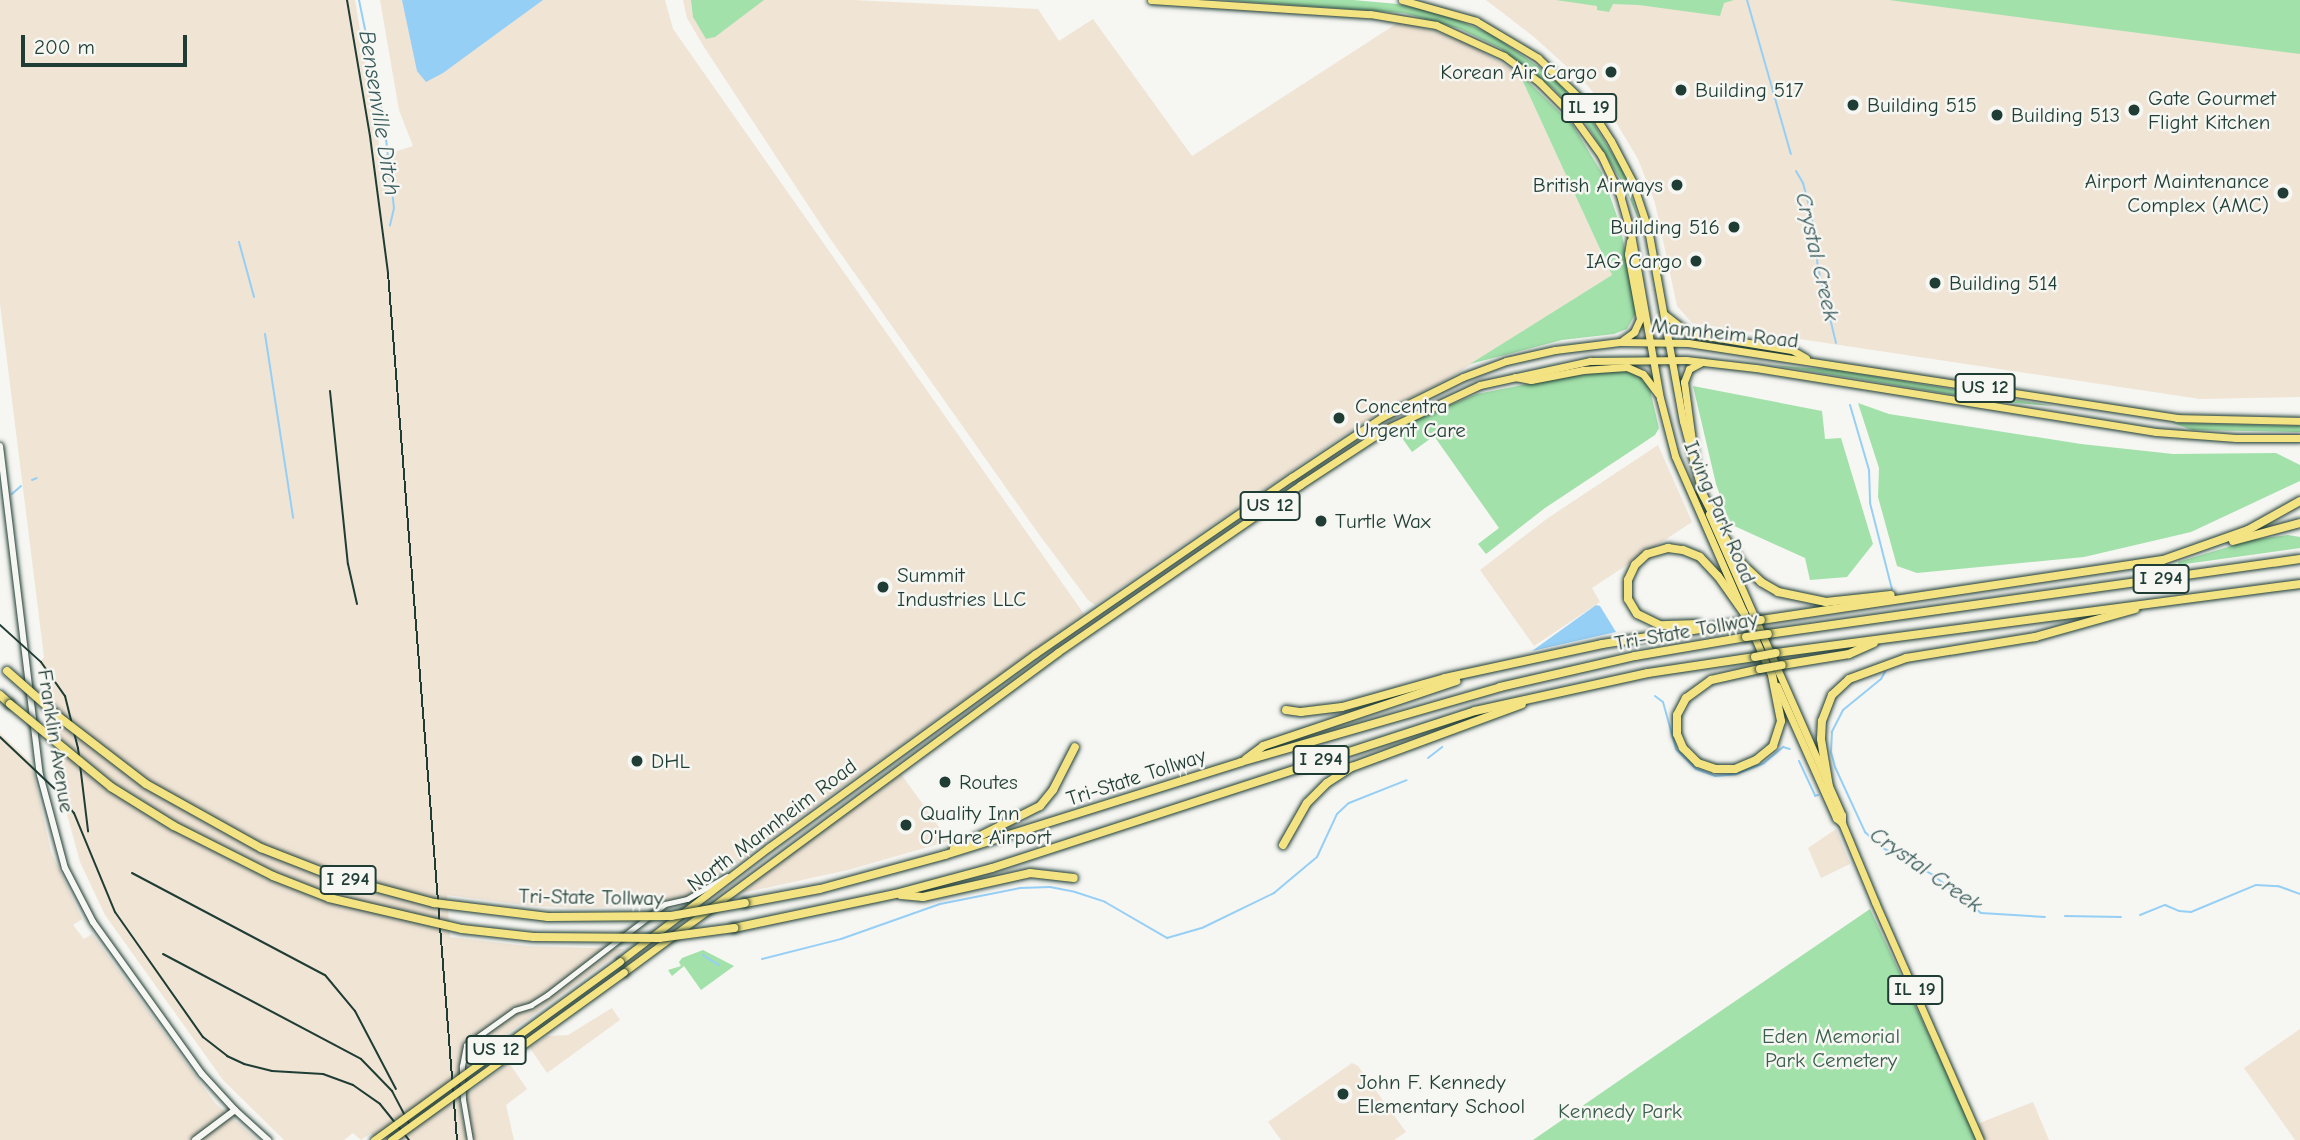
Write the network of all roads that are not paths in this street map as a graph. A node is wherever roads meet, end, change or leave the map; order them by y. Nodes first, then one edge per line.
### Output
1 (1151, 0) edge
2 (1402, 0) edge
3 (1631, 234) junction
4 (1664, 314) junction
5 (1651, 341) junction
6 (1668, 341) junction
7 (1620, 342) junction
8 (1654, 359) junction
9 (1672, 360) junction
10 (1703, 361) junction
11 (1811, 361) junction
12 (1510, 376) junction
13 (1660, 398) junction
14 (2300, 421) edge
15 (2300, 438) edge
16 (0, 446) edge
17 (1695, 471) junction
18 (1701, 491) junction
19 (2300, 501) edge
20 (2300, 523) edge
21 (2173, 557) junction
22 (2300, 559) edge
23 (2300, 584) edge
24 (1977, 587) junction
25 (2161, 602) junction
26 (1090, 615) joint
27 (1741, 619) junction
28 (1097, 624) joint
29 (1883, 639) junction
30 (0, 664) edge
31 (1489, 670) junction
32 (1772, 675) junction
33 (1555, 691) junction
34 (0, 695) edge
35 (1286, 710) dead end
36 (1076, 747) dead end
37 (1241, 762) junction
38 (1829, 787) junction
39 (1842, 823) junction
40 (1283, 845) dead end
41 (945, 855) junction
42 (745, 865) junction
43 (1074, 878) dead end
44 (895, 894) junction
45 (665, 904) junction
46 (686, 911) junction
47 (235, 1110) junction
48 (195, 1140) edge
49 (268, 1140) edge
50 (374, 1140) edge
51 (391, 1140) edge
52 (470, 1140) edge
53 (1980, 1140) edge

1 - 3 main road, Irving Park Road / IL 19
2 - 4 main road, Irving Park Road / IL 19
3 - 5 main road, Irving Park Road / IL 19
3 - 7 main road
4 - 6 main road, Irving Park Road / IL 19
4 - 11 main road
5 - 6 main road, Mannheim Road / US 12
5 - 7 main road, Mannheim Road / US 12
5 - 8 main road, Irving Park Road / IL 19
6 - 9 main road, Irving Park Road / IL 19
6 - 11 main road, Mannheim Road / US 12
7 - 26 main road, Mannheim Road / US 12
8 - 9 main road, Mannheim Road / US 12
8 - 12 main road, Mannheim Road / US 12
8 - 13 main road, Irving Park Road / IL 19
9 - 10 main road, Mannheim Road / US 12
9 - 17 main road, Irving Park Road / IL 19
10 - 15 main road, Mannheim Road / US 12
10 - 17 main road
11 - 14 main road, Mannheim Road / US 12
12 - 13 main road
12 - 28 main road, Mannheim Road / US 12
13 - 27 main road, Irving Park Road / IL 19
16 - 47 main road, Franklin Avenue
17 - 18 main road, Irving Park Road / IL 19
18 - 24 highway
18 - 38 main road, Irving Park Road / IL 19
19 - 21 highway, I 294
20 - 21 highway, I 294
21 - 24 highway, I 294
22 - 37 highway, Tri-State Tollway / I 294, bridge
23 - 25 highway, Tri-State Tollway / I 294
24 - 27 highway, I 294, bridge
25 - 29 highway, Tri-State Tollway / I 294
25 - 38 highway
26 - 42 main road, North Mannheim Road / US 12
27 - 27 highway
27 - 31 highway, I 294
27 - 32 main road, Irving Park Road / IL 19
28 - 51 main road, North Mannheim Road / US 12, bridge
29 - 32 highway, bridge
29 - 33 highway, Tri-State Tollway / I 294, bridge
30 - 41 highway, Tri-State Tollway / I 294, bridge
31 - 35 highway
31 - 37 highway, I 294
32 - 39 main road, Irving Park Road / IL 19
33 - 40 highway
33 - 44 highway, Tri-State Tollway / I 294
34 - 44 highway, Tri-State Tollway / I 294, bridge
36 - 41 highway
37 - 41 highway, Tri-State Tollway / I 294
38 - 39 main road, Irving Park Road / IL 19
39 - 53 main road, Irving Park Road / IL 19
42 - 45 street
42 - 46 main road, North Mannheim Road / US 12
43 - 44 highway
45 - 46 street
45 - 52 street
46 - 50 main road, North Mannheim Road / US 12, bridge
47 - 48 main road
47 - 49 main road, Franklin Avenue

